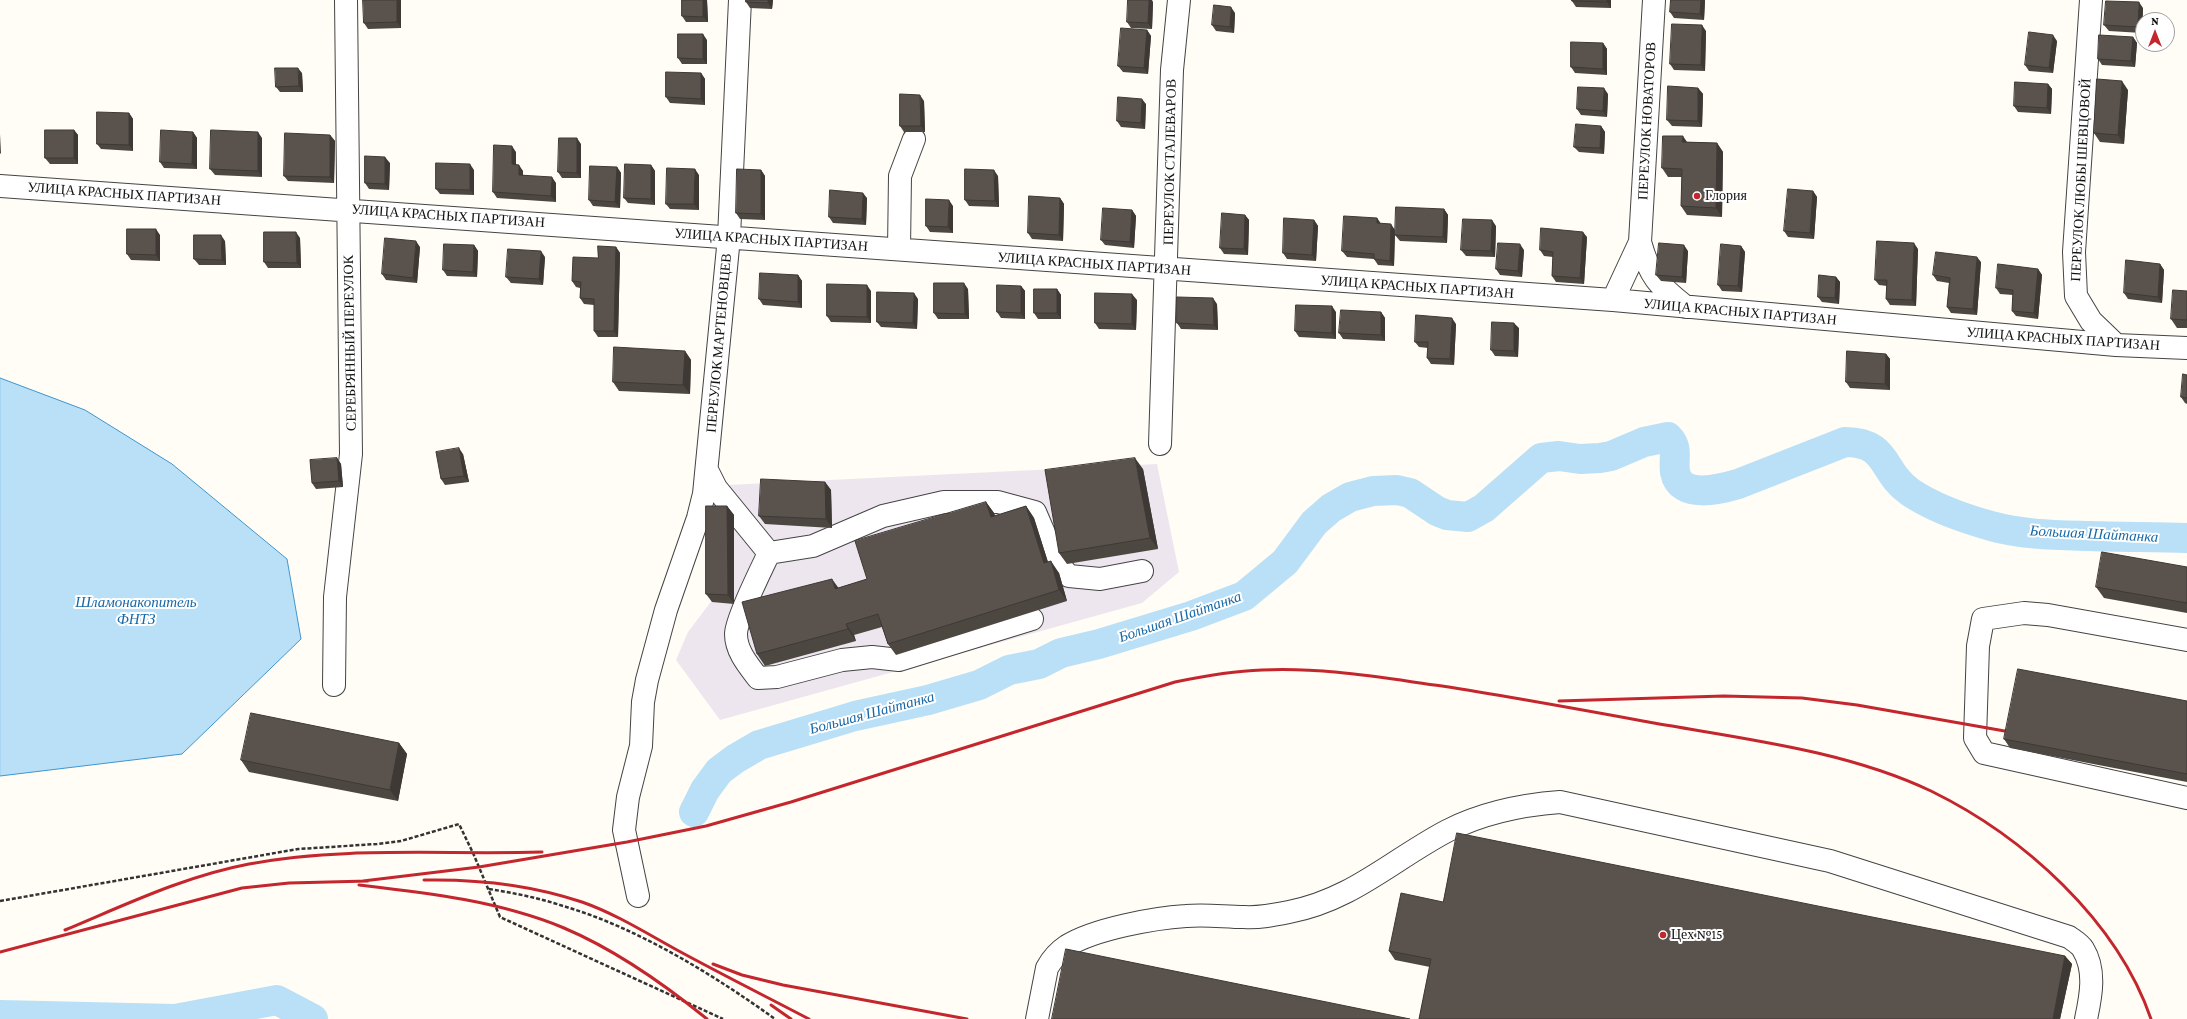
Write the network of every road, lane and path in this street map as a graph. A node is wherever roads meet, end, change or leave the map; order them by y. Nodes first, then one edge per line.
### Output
1 (346, 0) edge
2 (740, 0) edge
3 (1179, 0) edge
4 (1654, 0) edge
5 (2091, 0) edge
6 (914, 139) dead end
7 (0, 186) edge
8 (348, 209) junction
9 (729, 237) junction
10 (1640, 242) junction
11 (900, 250) junction
12 (1167, 269) junction
13 (1613, 300) junction
14 (1686, 307) junction
15 (2116, 345) junction
16 (2187, 348) edge
17 (1160, 444) dead end
18 (707, 470) junction
19 (769, 553) junction
20 (1142, 571) dead end
21 (1032, 619) dead end
22 (2187, 640) edge
23 (334, 685) dead end
24 (2187, 798) edge
25 (489, 889) junction
26 (638, 896) dead end
27 (0, 901) edge
28 (723, 1019) edge
29 (775, 1019) edge
30 (1037, 1019) edge
31 (2086, 1019) edge

1 - 8 street, СЕРЕБРЯННЫЙ ПЕРЕУЛОК
2 - 9 street, ПЕРЕУЛОК МАРТЕНОВЦЕВ
3 - 12 street, ПЕРЕУЛОК СТАЛЕВАРОВ
4 - 10 street, ПЕРЕУЛОК НОВАТОРОВ
5 - 15 street, ПЕРЕУЛОК ЛЮБЫ ШЕВЦОВОЙ
6 - 11 street
7 - 8 street, УЛИЦА КРАСНЫХ ПАРТИЗАН
8 - 9 street, УЛИЦА КРАСНЫХ ПАРТИЗАН
8 - 23 street, СЕРЕБРЯННЫЙ ПЕРЕУЛОК
9 - 11 street, УЛИЦА КРАСНЫХ ПАРТИЗАН
9 - 18 street, ПЕРЕУЛОК МАРТЕНОВЦЕВ
10 - 13 street
10 - 14 street
11 - 12 street, УЛИЦА КРАСНЫХ ПАРТИЗАН
12 - 13 street, УЛИЦА КРАСНЫХ ПАРТИЗАН
12 - 17 street, ПЕРЕУЛОК СТАЛЕВАРОВ
13 - 14 street, УЛИЦА КРАСНЫХ ПАРТИЗАН
14 - 15 street, УЛИЦА КРАСНЫХ ПАРТИЗАН
15 - 16 street, УЛИЦА КРАСНЫХ ПАРТИЗАН
18 - 19 street
18 - 26 street, ПЕРЕУЛОК МАРТЕНОВЦЕВ
19 - 20 street
19 - 21 street
22 - 24 street
25 - 27 path
25 - 28 path
25 - 29 path
30 - 31 street

